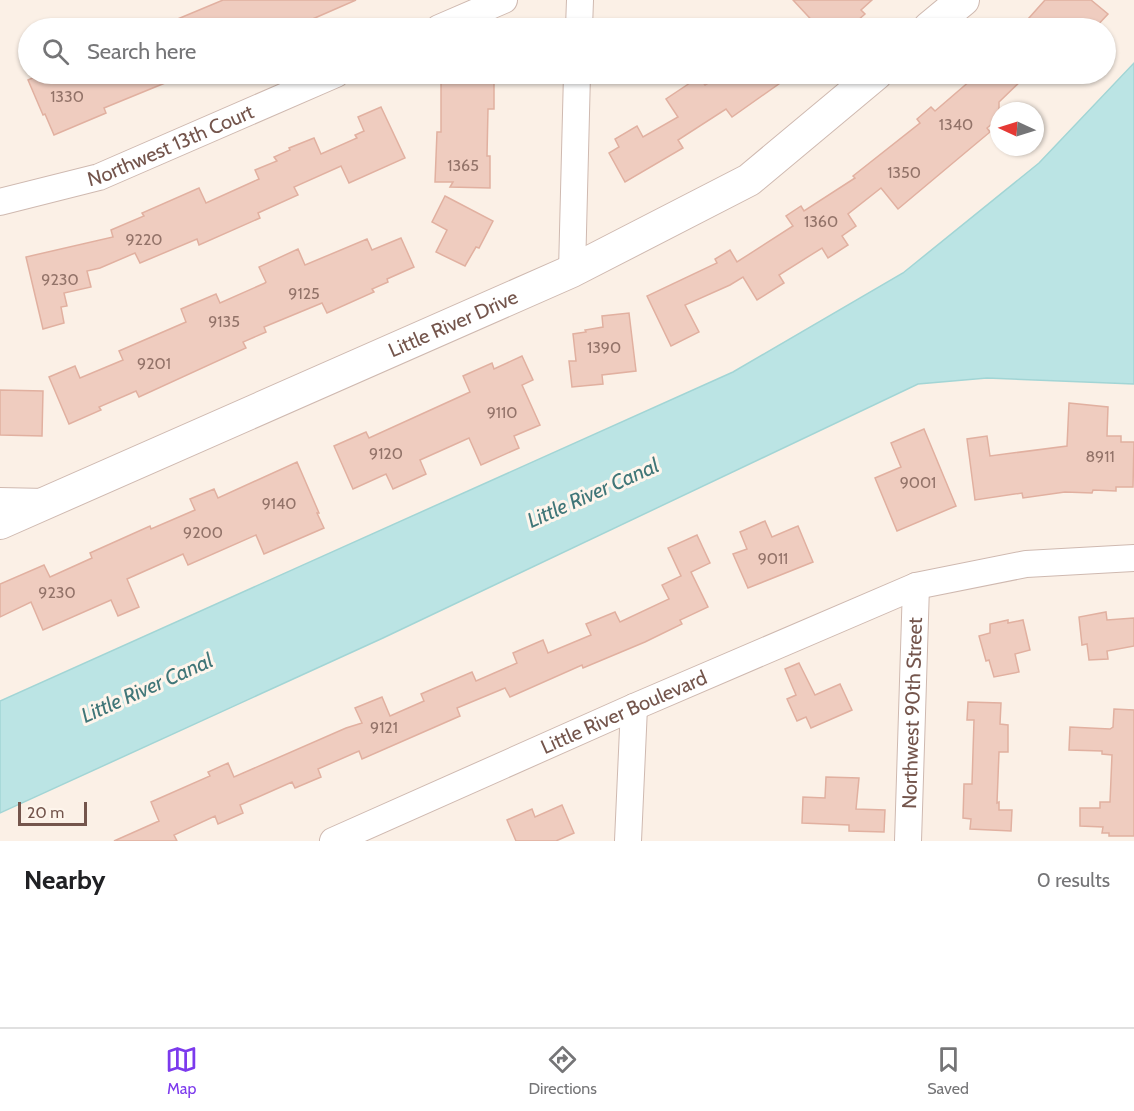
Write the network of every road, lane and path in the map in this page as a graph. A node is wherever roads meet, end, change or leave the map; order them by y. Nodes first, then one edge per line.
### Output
1 (504, 0) edge
2 (580, 0) edge
3 (963, 0) edge
4 (462, 18) edge
5 (579, 18) edge
6 (941, 18) edge
7 (313, 84) edge
8 (578, 84) edge
9 (864, 84) edge
10 (0, 202) edge
11 (572, 271) junction
12 (0, 501) edge
13 (46, 502) junction
14 (0, 523) edge
15 (1134, 558) edge
16 (916, 586) junction
17 (634, 707) junction
18 (339, 840) edge
19 (628, 841) edge
20 (908, 841) edge

1 - 4 street
2 - 5 street
3 - 6 street
7 - 10 street, Northwest 13th Court
8 - 11 street
9 - 11 street, Little River Drive
11 - 13 street, Little River Drive
12 - 13 street
13 - 14 street, Little River Drive
15 - 16 street, Little River Boulevard
16 - 17 street, Little River Boulevard
16 - 20 street, Northwest 90th Street
17 - 18 street, Little River Boulevard
17 - 19 street

